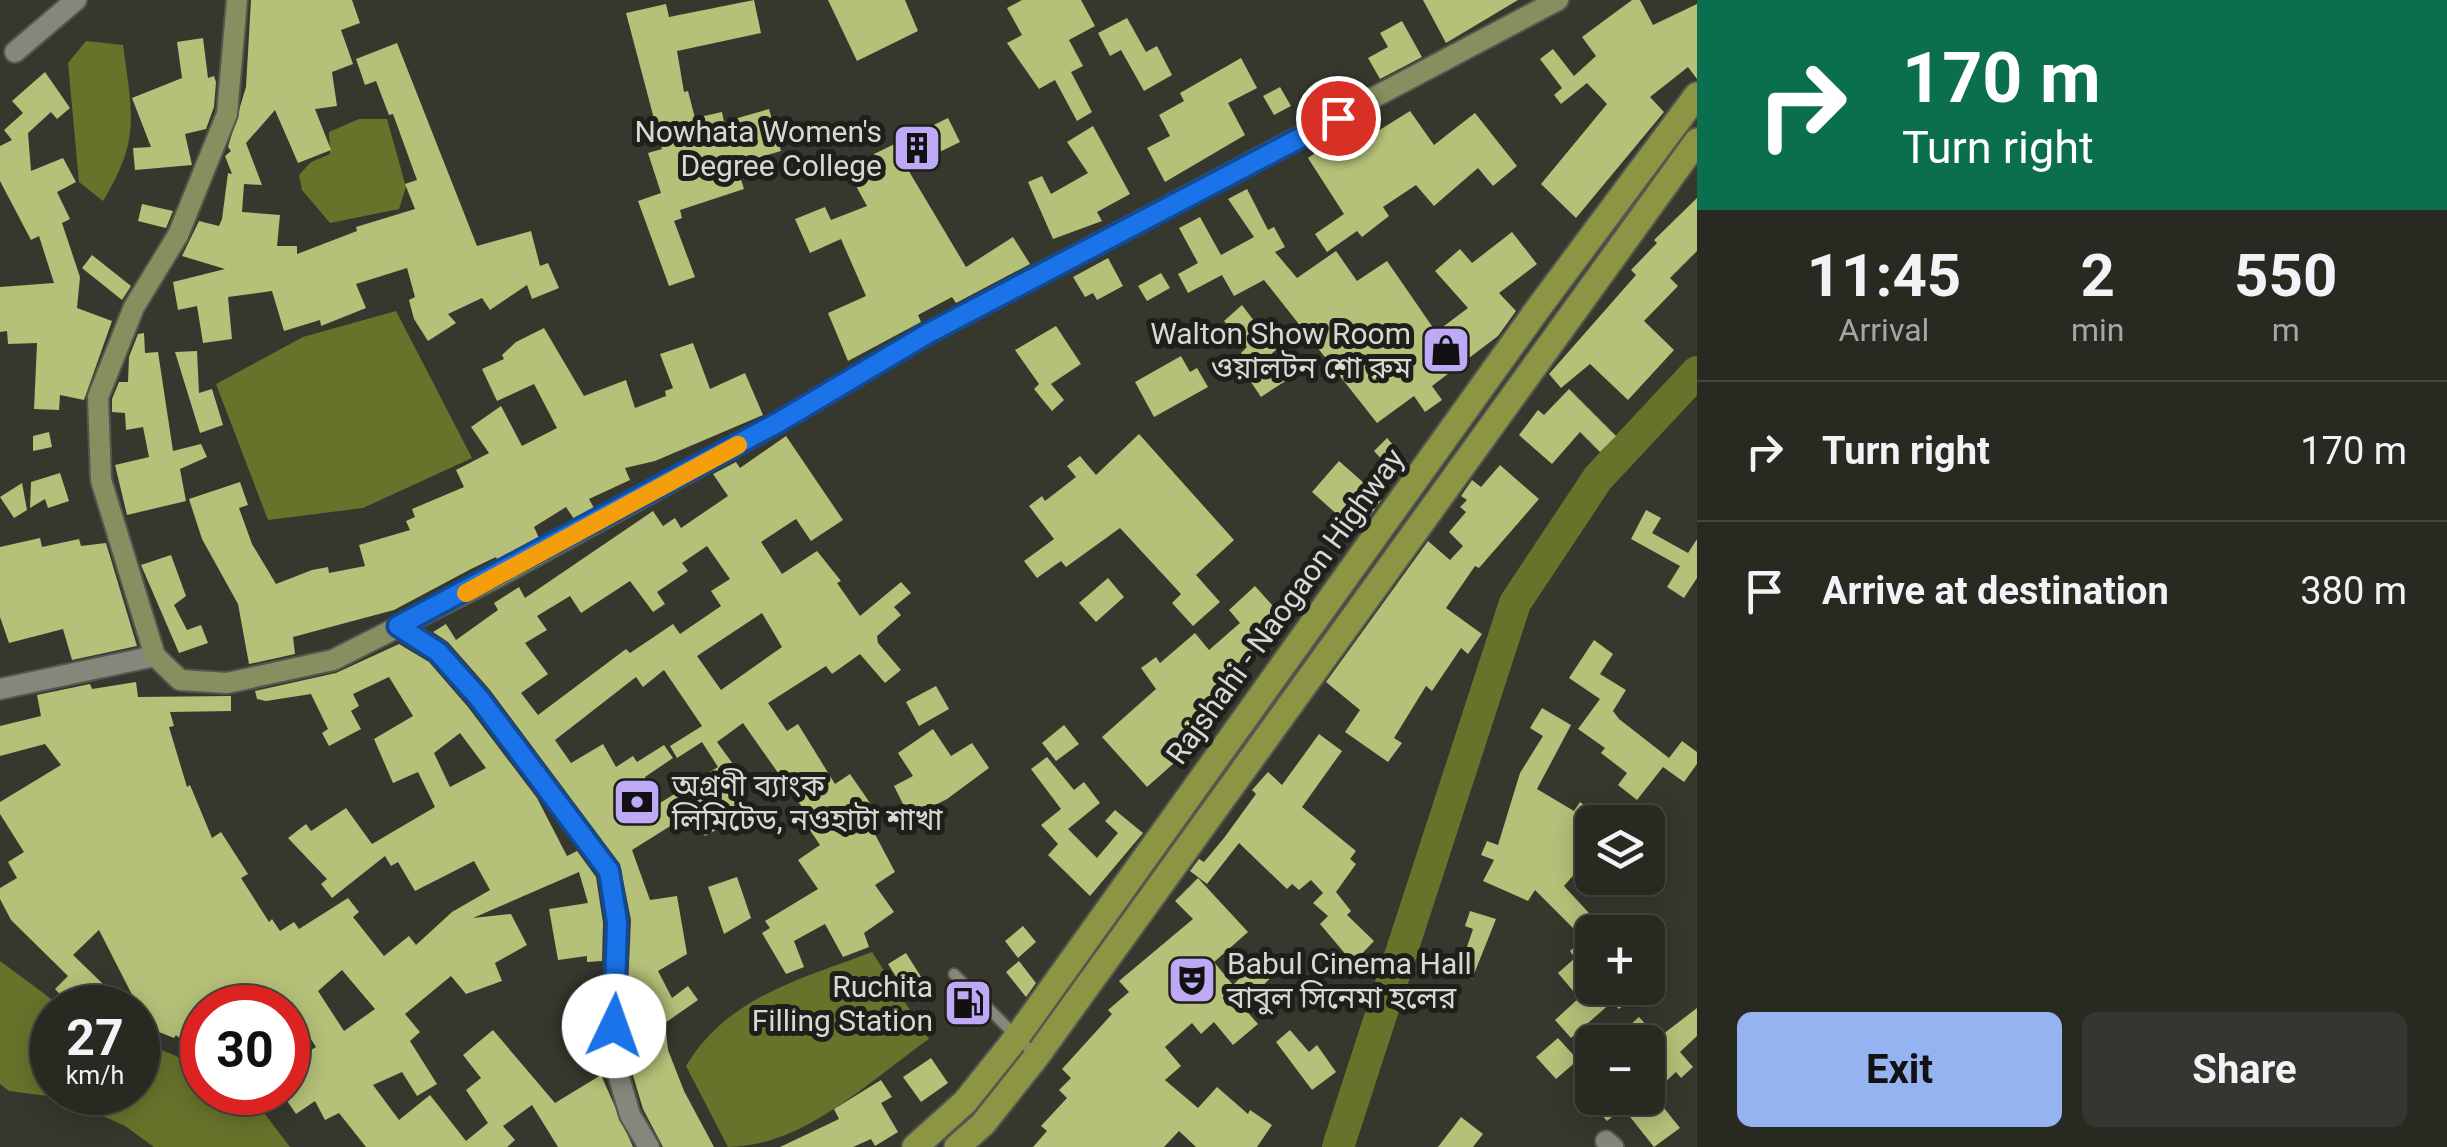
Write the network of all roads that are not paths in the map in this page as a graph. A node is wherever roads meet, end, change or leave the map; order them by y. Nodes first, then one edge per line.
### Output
1 (76, 0) edge
2 (237, 0) edge
3 (1558, 0) edge
4 (15, 52) dead end
5 (1697, 94) edge
6 (1697, 141) edge
7 (398, 626) junction
8 (155, 656) junction
9 (0, 688) edge
10 (954, 974) dead end
11 (1017, 1037) junction
12 (1037, 1056) junction
13 (649, 1147) edge
14 (915, 1147) edge
15 (957, 1147) edge

1 - 4 street
2 - 8 street
3 - 7 street
5 - 11 main road, Rajshahi - Naogaon Highway
6 - 12 main road, Rajshahi - Naogaon Highway
7 - 8 street
7 - 13 street
8 - 9 street
10 - 11 lane
11 - 12 lane
11 - 14 main road, Rajshahi - Naogaon Highway
12 - 15 main road, Rajshahi - Naogaon Highway

